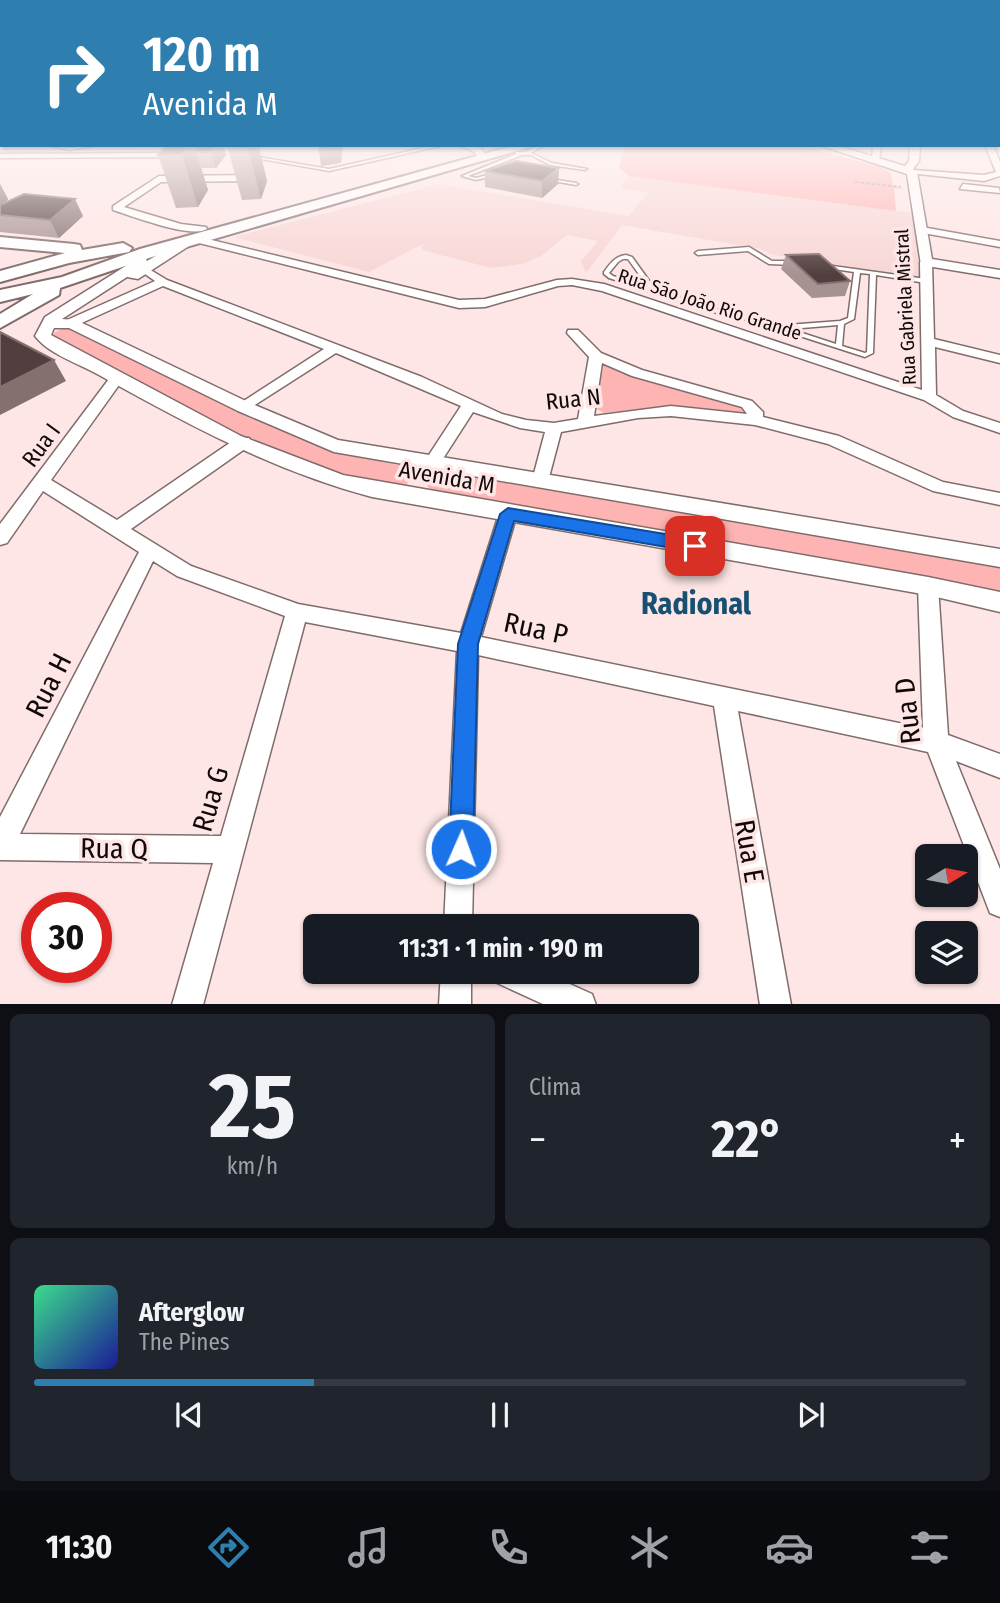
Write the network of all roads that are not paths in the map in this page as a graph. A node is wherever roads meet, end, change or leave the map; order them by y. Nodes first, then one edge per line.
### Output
1 (155, 182) edge
2 (385, 182) edge
3 (399, 182) edge
4 (563, 182) edge
5 (914, 182) edge
6 (576, 184) dead end
7 (922, 230) junction
8 (199, 234) junction
9 (0, 242) edge
10 (1000, 244) edge
11 (0, 248) edge
12 (698, 253) dead end
13 (141, 257) junction
14 (926, 262) junction
15 (805, 264) edge
16 (857, 270) junction
17 (18, 272) junction
18 (873, 272) junction
19 (1000, 274) edge
20 (0, 277) edge
21 (835, 278) edge
22 (926, 281) junction
23 (163, 282) junction
24 (845, 285) edge
25 (58, 288) junction
26 (652, 289) junction
27 (855, 292) junction
28 (0, 296) edge
29 (0, 322) edge
30 (71, 323) junction
31 (841, 323) junction
32 (47, 324) junction
33 (780, 327) junction
34 (573, 333) dead end
35 (927, 341) junction
36 (839, 346) junction
37 (333, 349) junction
38 (596, 356) junction
39 (1000, 359) edge
40 (117, 378) junction
41 (929, 397) junction
42 (469, 406) junction
43 (244, 407) junction
44 (755, 420) junction
45 (585, 423) junction
46 (554, 428) junction
47 (1000, 428) edge
48 (243, 442) junction
49 (431, 464) junction
50 (540, 481) junction
51 (41, 482) junction
52 (419, 498) junction
53 (1000, 499) edge
54 (508, 514) junction
55 (119, 528) junction
56 (0, 538) edge
57 (148, 552) junction
58 (1000, 558) edge
59 (928, 586) junction
60 (1000, 602) edge
61 (297, 612) junction
62 (468, 644) junction
63 (724, 697) junction
64 (936, 741) junction
65 (1000, 766) edge
66 (0, 846) edge
67 (228, 850) junction
68 (1000, 903) edge
69 (458, 914) edge
70 (456, 984) edge
71 (536, 984) edge
72 (187, 1004) edge
73 (455, 1004) edge
74 (581, 1004) edge
75 (776, 1004) edge

1 - 8 street, Rua São João Rio Grande
2 - 8 main road
3 - 8 main road
4 - 6 lane
5 - 7 street, Rua Gabriela Mistral
7 - 10 street
7 - 14 street, Rua Gabriela Mistral
8 - 13 main road
8 - 41 street, Rua São João Rio Grande
9 - 13 main road
11 - 17 main road
12 - 15 lane
13 - 17 main road
13 - 23 street, Rua N
13 - 25 main road
13 - 28 main road
13 - 30 street
13 - 32 street
14 - 19 street
14 - 22 street, Rua Gabriela Mistral
16 - 18 lane
16 - 21 lane
16 - 27 lane
17 - 20 main road
18 - 22 lane
18 - 36 lane
22 - 35 street, Rua Gabriela Mistral
23 - 30 street
23 - 37 street, Rua N
24 - 27 lane
25 - 28 main road
25 - 29 main road
26 - 26 lane
26 - 33 lane
27 - 31 lane
30 - 32 street
30 - 43 street, Avenida M
31 - 33 lane
31 - 36 lane
32 - 40 street, Avenida M
33 - 36 lane
34 - 38 street
35 - 39 street
35 - 41 street, Rua Gabriela Mistral
37 - 42 street, Rua N
37 - 43 street
38 - 44 street
38 - 45 street
40 - 48 street, Avenida M
40 - 51 street, Rua I
41 - 47 street, Rua São João Rio Grande
42 - 46 street, Rua N
42 - 49 street
43 - 49 street, Avenida M
44 - 45 street, Rua N
44 - 53 street, Rua N
45 - 46 street, Rua N
46 - 50 street
48 - 52 street, Avenida M
48 - 55 street
49 - 50 street, Avenida M
49 - 52 street
50 - 58 street, Avenida M
51 - 55 street, Rua P
51 - 56 street, Rua I
52 - 54 street, Avenida M
54 - 59 street, Avenida M
54 - 62 street
55 - 57 street, Rua P
57 - 61 street, Rua P
57 - 66 street, Rua H
59 - 60 street, Avenida M
59 - 64 street, Rua D
61 - 62 street, Rua P
61 - 67 street, Rua G
62 - 63 street, Rua P
62 - 69 street
63 - 64 street, Rua P
63 - 75 street, Rua E
64 - 65 street, Rua P
64 - 68 street, Rua D
66 - 67 street, Rua Q
67 - 72 street, Rua G
70 - 73 street
71 - 74 street

